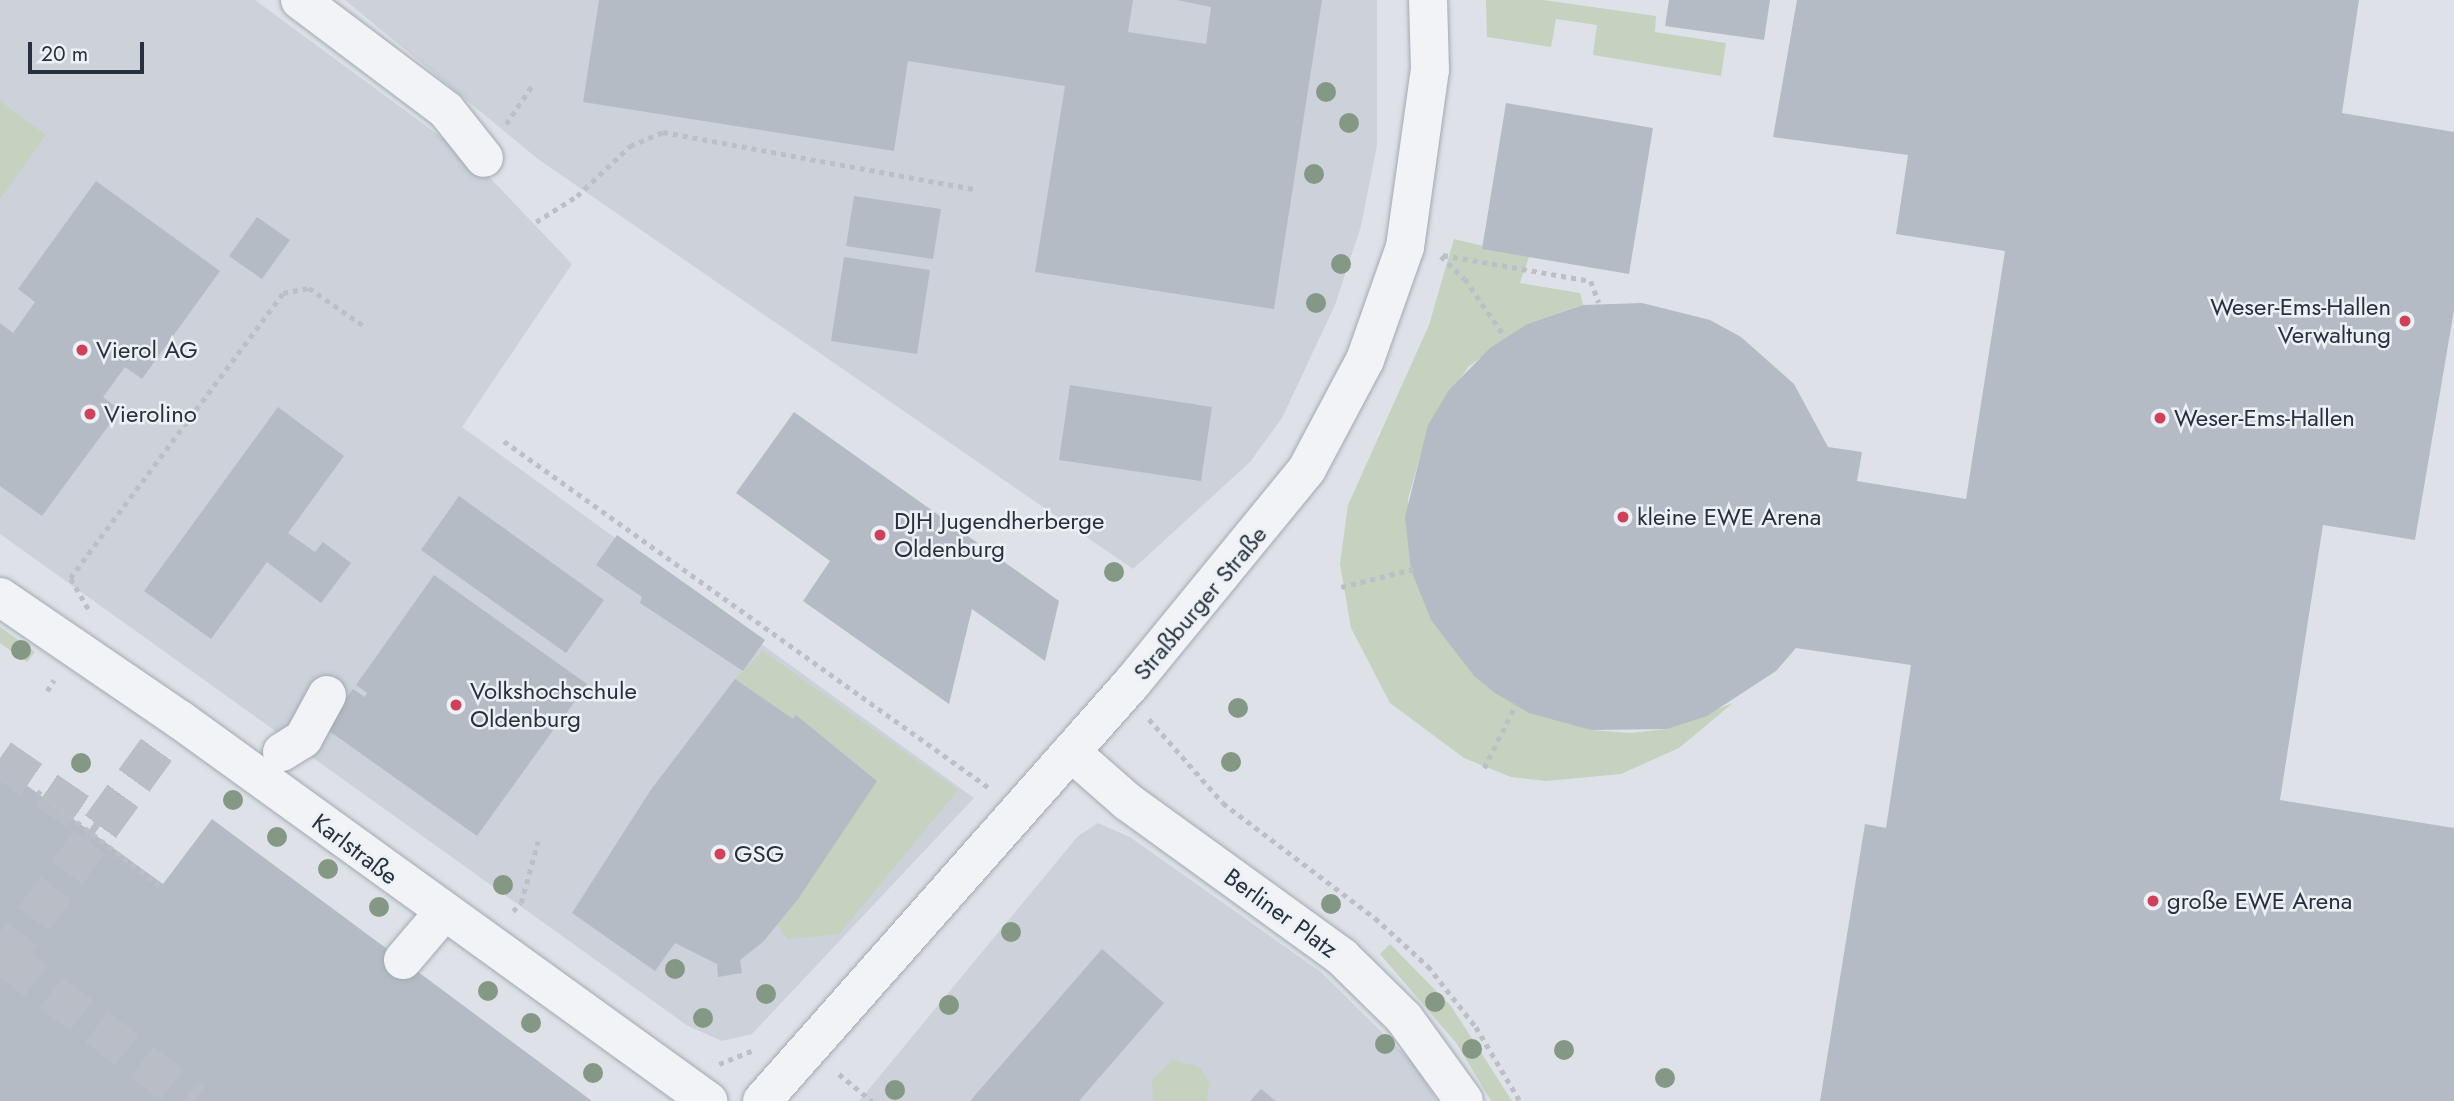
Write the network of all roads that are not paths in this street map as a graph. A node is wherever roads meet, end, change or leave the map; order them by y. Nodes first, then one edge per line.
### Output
1 (300, 0) edge
2 (1428, 0) edge
3 (484, 158) dead end
4 (0, 597) edge
5 (1071, 752) junction
6 (443, 913) junction
7 (403, 960) dead end
8 (1446, 1092) edge
9 (708, 1101) edge
10 (762, 1101) edge

1 - 3 street
2 - 5 street, Straßburger Straße
4 - 6 street, Karlstraße
5 - 8 street, Berliner Platz
5 - 10 street, Straßburger Straße
6 - 7 street
6 - 9 street, Karlstraße

